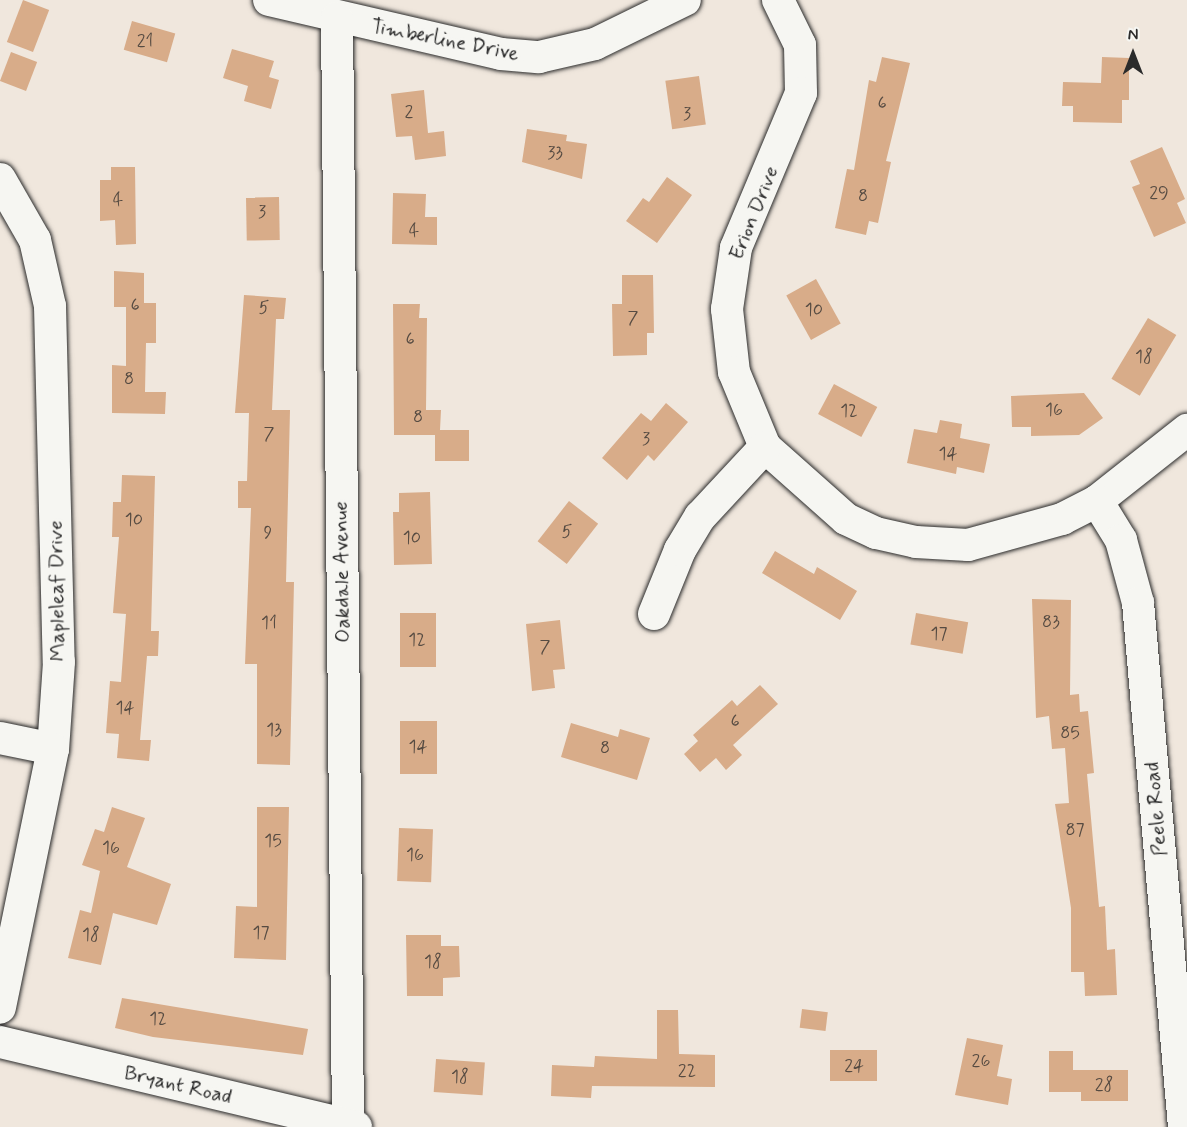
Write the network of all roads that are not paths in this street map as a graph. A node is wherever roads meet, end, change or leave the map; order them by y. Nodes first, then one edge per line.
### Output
1 (269, 0) edge
2 (684, 0) edge
3 (778, 0) edge
4 (337, 18) junction
5 (0, 179) edge
6 (1187, 429) edge
7 (765, 447) junction
8 (1097, 501) junction
9 (654, 615) dead end
10 (0, 738) edge
11 (53, 749) junction
12 (0, 1008) edge
13 (0, 1042) edge
14 (352, 1126) edge
15 (1184, 1127) edge

1 - 4 street, Timberline Drive
2 - 4 street, Timberline Drive
3 - 7 street, Erion Drive
4 - 14 street, Oakdale Avenue
5 - 11 street, Mapleleaf Drive
6 - 8 street, Erion Drive
7 - 8 street, Erion Drive
7 - 9 street
8 - 15 street, Peele Road
10 - 11 street
11 - 12 street, Mapleleaf Drive
13 - 14 street, Bryant Road

